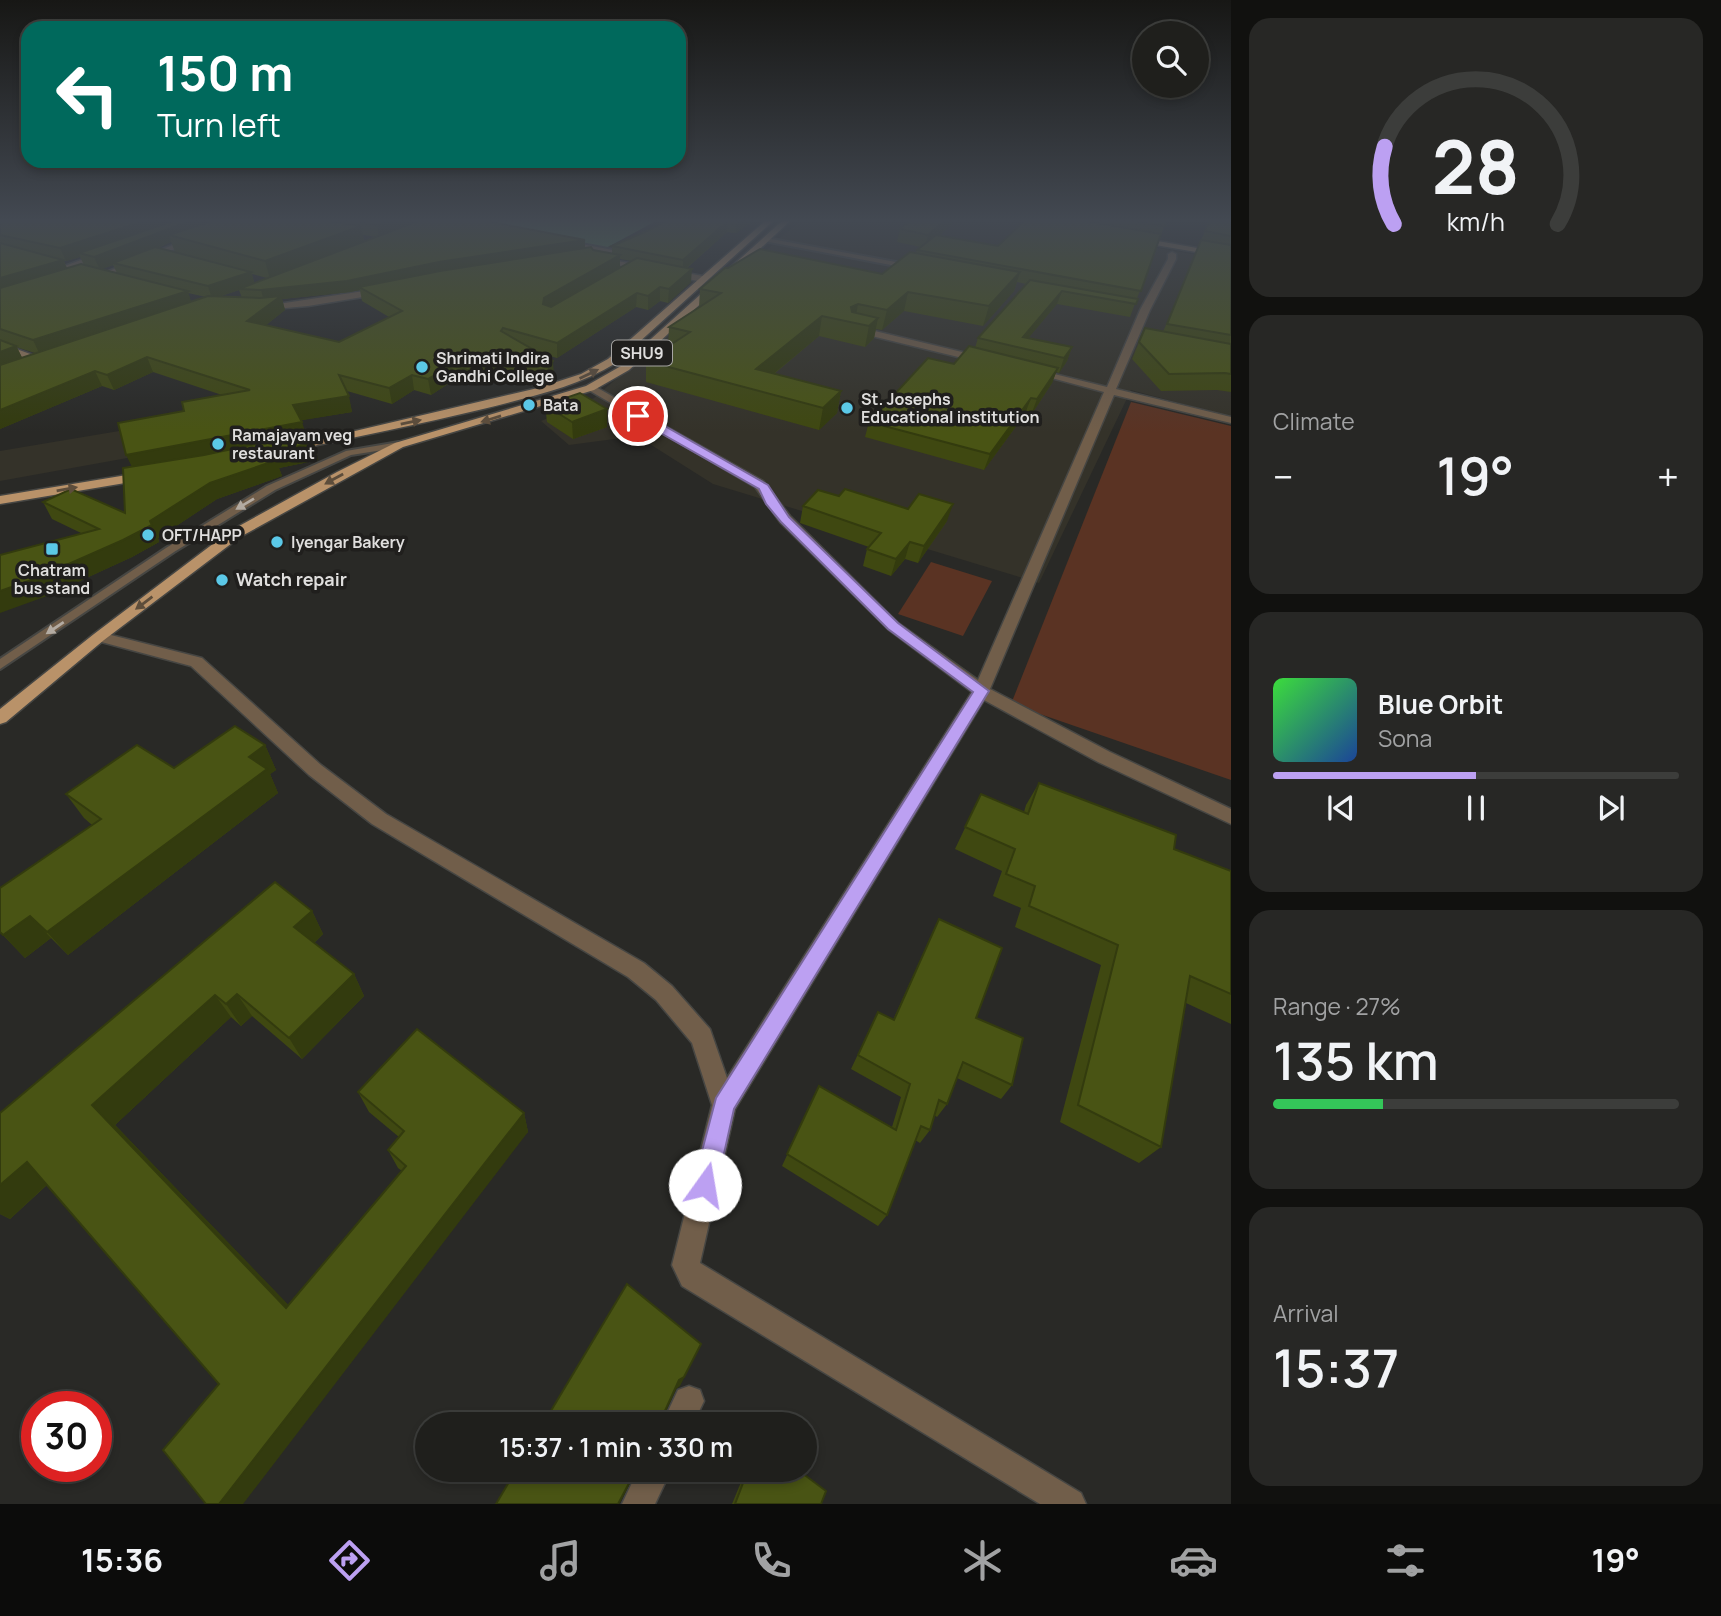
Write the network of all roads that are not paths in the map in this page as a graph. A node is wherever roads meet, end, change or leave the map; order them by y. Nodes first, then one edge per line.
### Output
1 (383, 291) edge
2 (689, 291) edge
3 (710, 291) edge
4 (1155, 291) edge
5 (253, 307) edge
6 (1132, 307) edge
7 (1145, 310) junction
8 (854, 329) edge
9 (1133, 339) junction
10 (1145, 341) edge
11 (0, 345) edge
12 (973, 346) edge
13 (54, 356) edge
14 (965, 356) junction
15 (40, 361) junction
16 (991, 362) edge
17 (1017, 368) edge
18 (20, 369) edge
19 (590, 388) junction
20 (1110, 391) junction
21 (453, 413) junction
22 (1231, 419) edge
23 (464, 427) junction
24 (399, 444) junction
25 (277, 451) edge
26 (157, 474) edge
27 (0, 500) edge
28 (99, 637) junction
29 (0, 665) edge
30 (981, 691) junction
31 (0, 718) edge
32 (1231, 817) edge
33 (724, 1105) junction
34 (649, 1482) edge
35 (638, 1504) edge
36 (1070, 1504) edge

1 - 5 street
21 -> 2 main road, SHU9
3 - 19 main road, SHU9
4 - 7 street
6 - 7 lane
7 - 9 street
8 - 14 street
9 - 10 lane
9 - 20 street
11 - 15 main road
12 - 14 lane
13 - 15 main road
14 - 16 street
15 - 18 main road
17 - 20 street
19 -> 23 main road, SHU9
19 - 30 street
20 - 22 street
20 - 30 street
21 - 23 main road
25 -> 21 main road, SHU9
23 - 24 main road
24 -> 28 main road
24 -> 29 lane
27 -> 26 main road
28 - 31 main road
28 - 33 street
30 - 32 street
30 - 33 street
33 - 36 street
34 - 35 street

